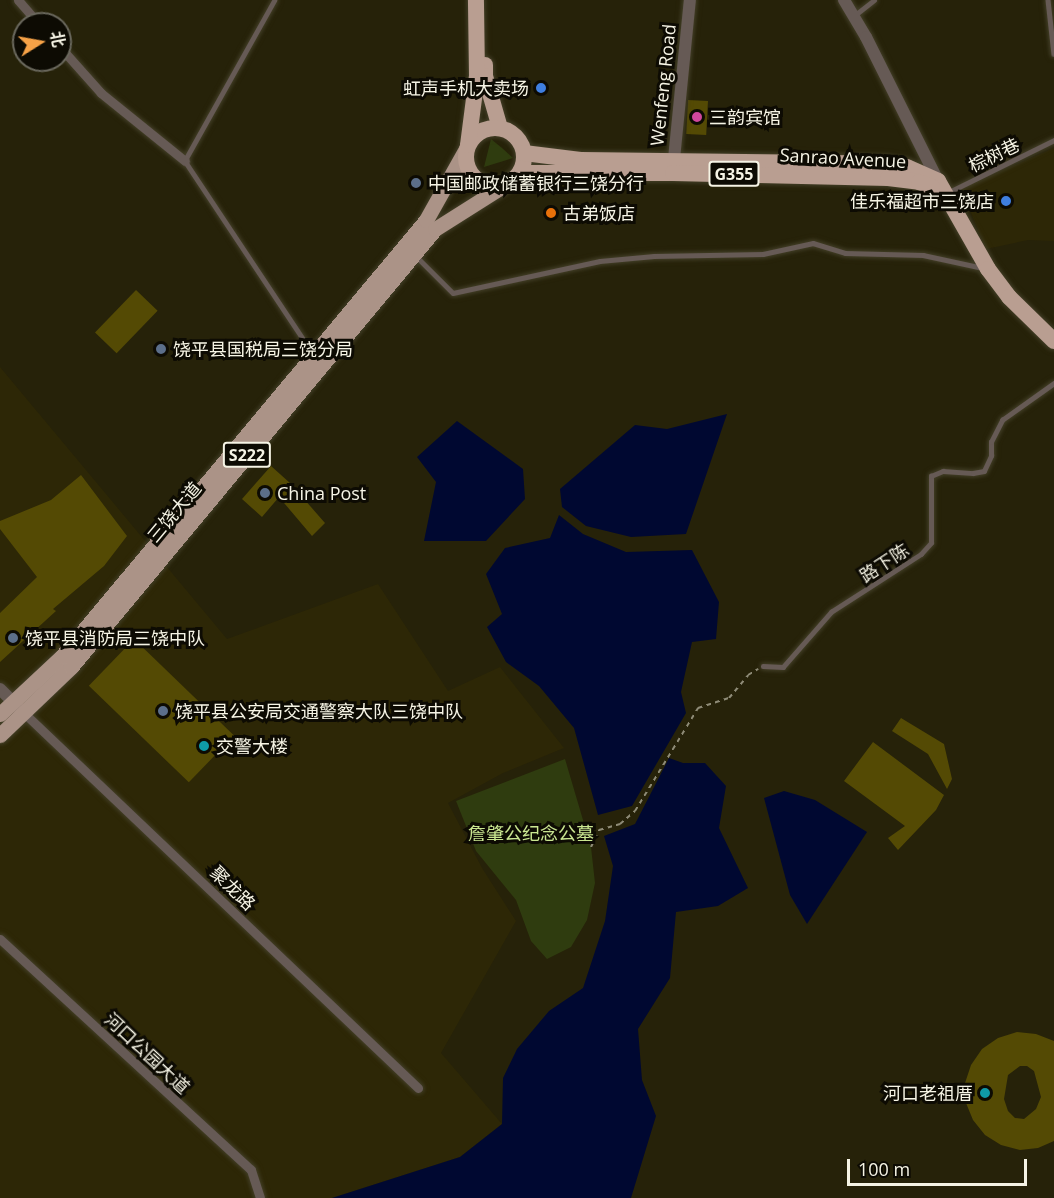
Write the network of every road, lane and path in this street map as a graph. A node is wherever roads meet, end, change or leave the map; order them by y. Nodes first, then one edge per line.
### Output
1 (18, 0) edge
2 (275, 0) edge
3 (476, 0) edge
4 (484, 0) edge
5 (690, 0) edge
6 (844, 0) edge
7 (874, 0) edge
8 (1048, 0) edge
9 (28, 12) edge
10 (853, 17) junction
11 (1054, 54) edge
12 (72, 60) edge
13 (481, 76) junction
14 (500, 128) junction
15 (1054, 140) edge
16 (467, 147) junction
17 (923, 151) junction
18 (524, 153) junction
19 (185, 161) junction
20 (581, 166) junction
21 (673, 166) junction
22 (913, 169) junction
23 (520, 173) junction
24 (502, 186) junction
25 (942, 187) junction
26 (431, 224) junction
27 (414, 254) junction
28 (988, 269) junction
29 (1054, 341) edge
30 (317, 360) junction
31 (1054, 383) edge
32 (763, 666) joint
33 (0, 689) edge
34 (19, 707) junction
35 (0, 714) edge
36 (0, 735) edge
37 (591, 847) dead end
38 (0, 939) edge
39 (418, 1088) dead end
40 (260, 1198) edge

1 - 9 street
2 - 19 lane
3 - 13 highway
4 - 13 highway
5 - 21 street, Wenfeng Road
6 - 10 street
7 - 10 lane
8 - 11 lane
10 - 17 street
12 - 19 street
13 - 14 highway
13 - 16 highway
14 - 16 highway
14 - 18 highway
15 - 25 lane, 棕树巷
16 - 24 highway
16 - 26 main road, 三饶大道 / S222
17 - 22 street
17 - 25 street
18 - 20 highway, Sanrao Avenue / G355
18 - 23 highway
19 - 30 lane
20 - 21 highway, Sanrao Avenue / G355
20 - 23 highway, Sanrao Avenue / G355
21 - 22 highway, Sanrao Avenue / G355
21 - 25 highway, Sanrao Avenue / G355
22 - 25 highway, Sanrao Avenue / G355
23 - 24 highway
24 - 26 main road, 三饶大道 / S222
25 - 28 highway
26 - 27 main road, 三饶大道 / S222
26 - 30 main road, 三饶大道 / S222
27 - 28 lane
27 - 30 main road, 三饶大道 / S222
28 - 29 highway
30 - 34 main road, 三饶大道 / S222
31 - 32 lane, 路下陈
32 - 37 path
33 - 34 street
34 - 35 main road, 三饶大道 / S222
34 - 36 main road, 三饶大道 / S222
34 - 39 street, 聚龙路
38 - 40 street, 河口公园大道

